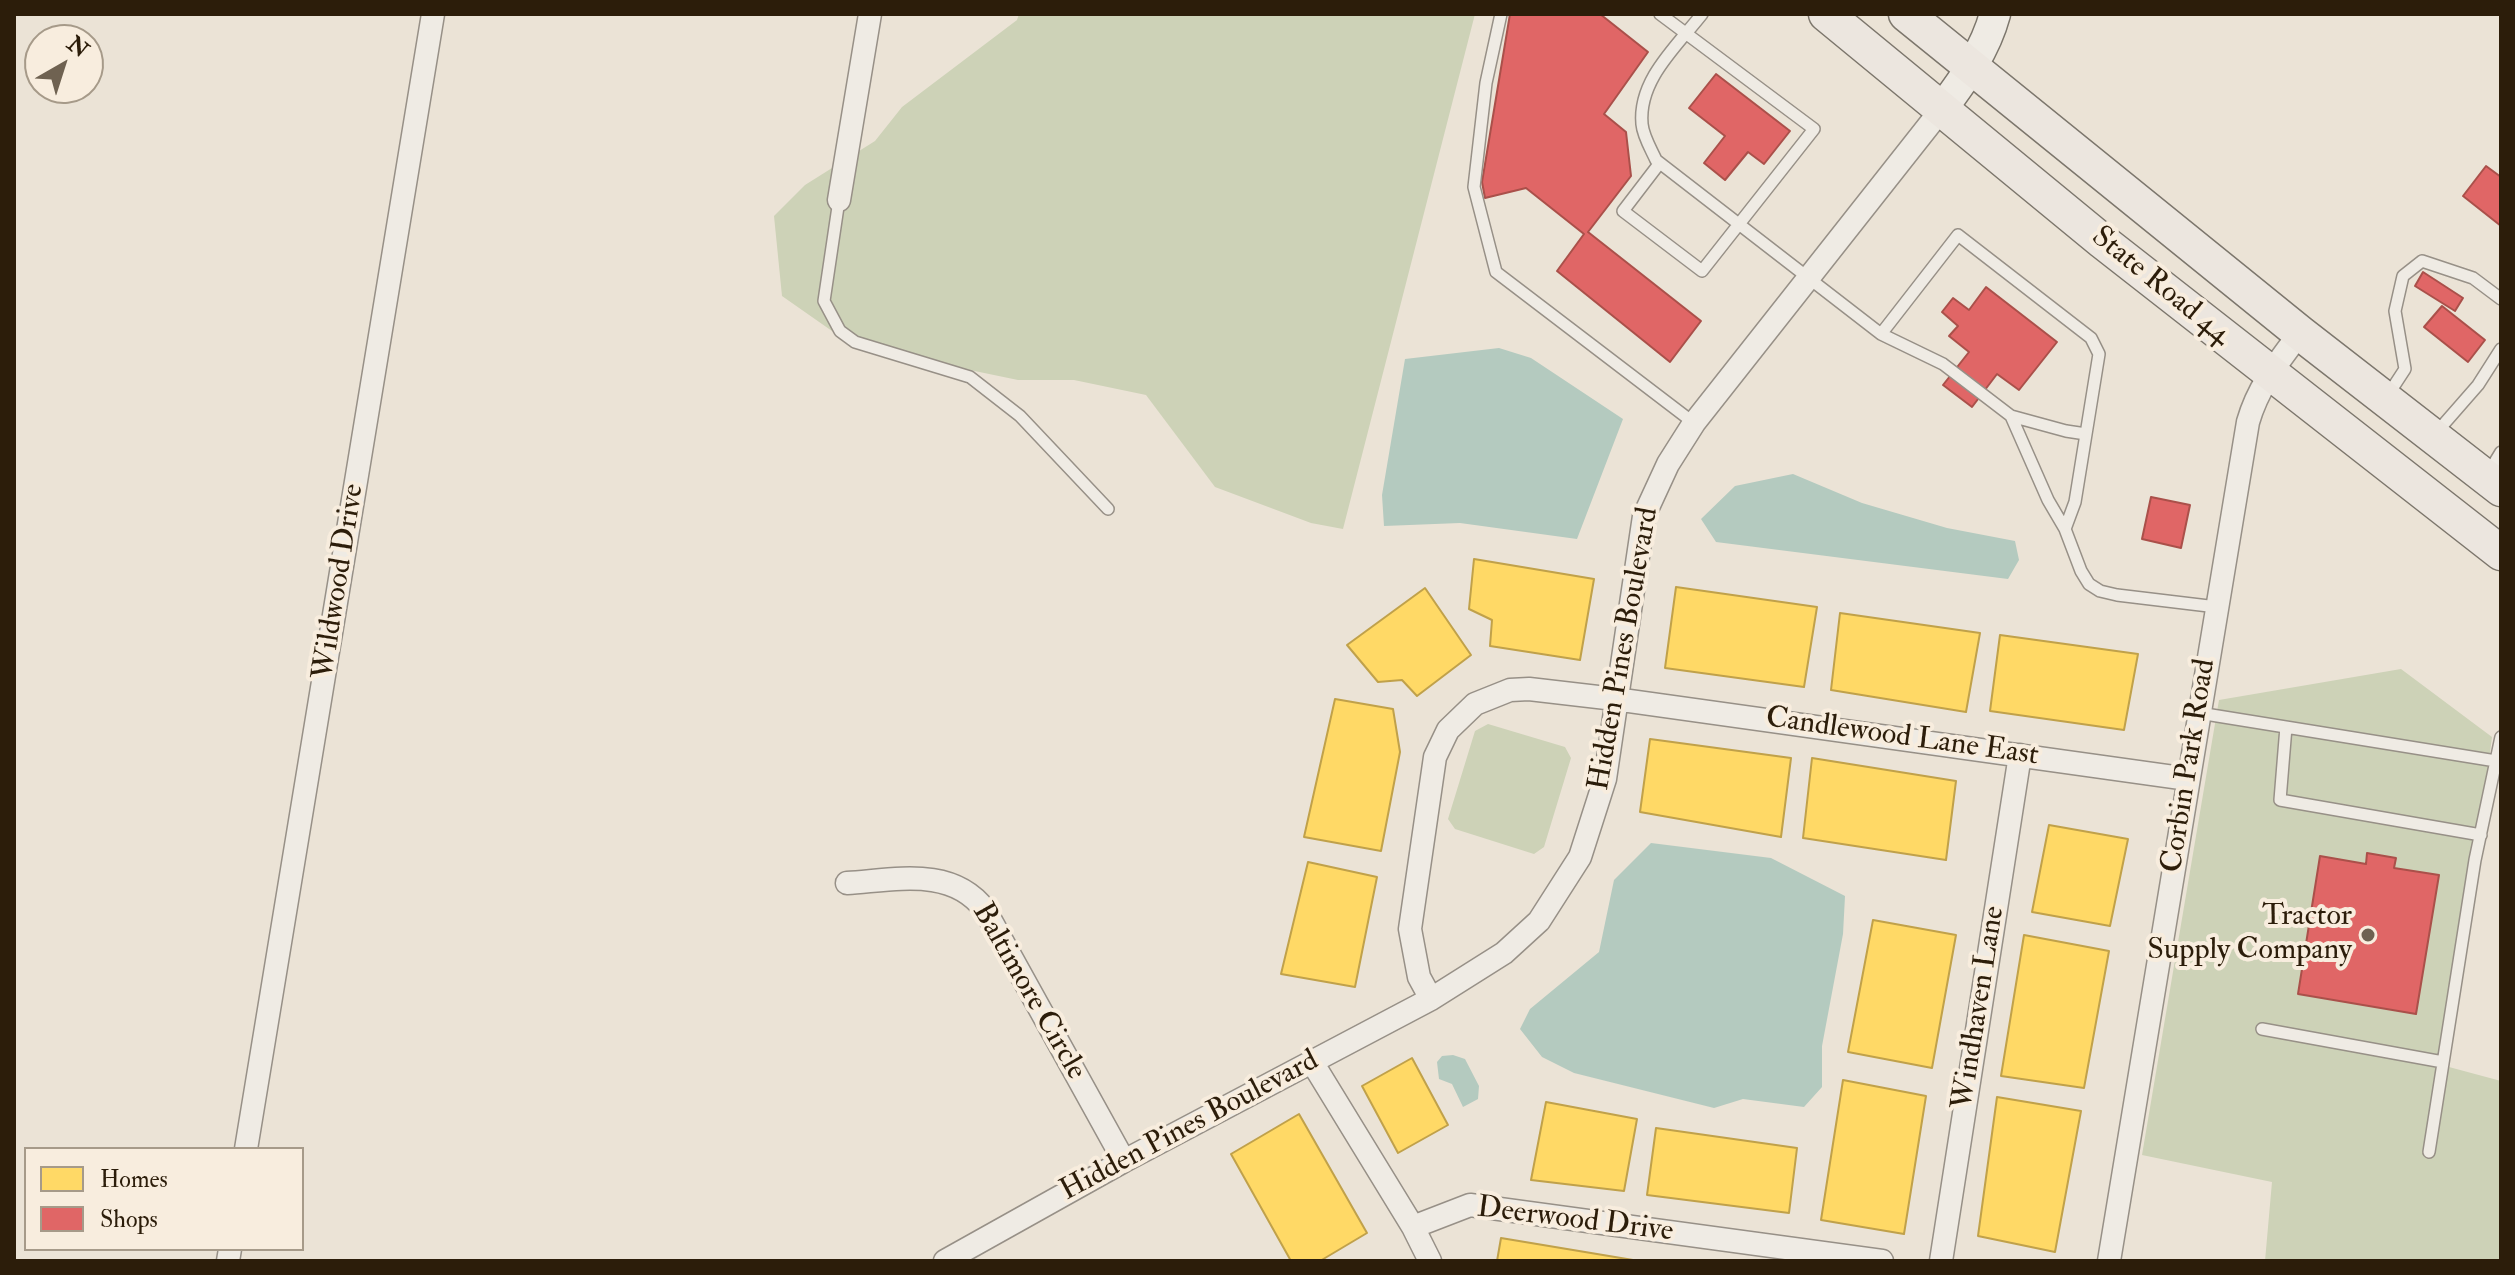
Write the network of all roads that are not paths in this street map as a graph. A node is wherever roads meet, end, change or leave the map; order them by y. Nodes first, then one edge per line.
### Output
1 (433, 14) edge
2 (870, 14) edge
3 (1501, 14) edge
4 (1660, 14) edge
5 (1702, 14) edge
6 (1826, 14) edge
7 (1906, 14) edge
8 (1995, 14) edge
9 (1686, 34) junction
10 (1971, 69) junction
11 (1941, 110) junction
12 (1659, 164) junction
13 (839, 200) joint
14 (1737, 225) junction
15 (1809, 279) junction
16 (2501, 299) edge
17 (2300, 333) junction
18 (1881, 334) junction
19 (2501, 349) edge
20 (2269, 374) junction
21 (2386, 399) junction
22 (2011, 416) junction
23 (1694, 423) junction
24 (2086, 434) junction
25 (2433, 436) junction
26 (2496, 472) edge
27 (1108, 509) dead end
28 (2065, 529) junction
29 (2501, 553) edge
30 (2217, 607) junction
31 (1615, 699) junction
32 (2199, 713) junction
33 (2286, 727) junction
34 (2501, 737) edge
35 (2020, 755) junction
36 (2496, 761) junction
37 (2188, 779) junction
38 (2481, 835) junction
39 (847, 883) dead end
40 (1431, 999) junction
41 (2262, 1029) dead end
42 (1312, 1062) junction
43 (2443, 1062) junction
44 (246, 1147) edge
45 (2429, 1152) dead end
46 (1124, 1161) junction
47 (1413, 1227) junction
48 (945, 1261) edge
49 (1430, 1261) edge
50 (1882, 1261) edge
51 (1941, 1261) edge
52 (2109, 1261) edge

1 - 44 street, Wildwood Drive
2 - 13 street
3 - 23 lane
4 - 9 lane
5 - 9 lane
6 - 11 main road, State Road 44
7 - 10 main road, State Road 44
8 - 10 street
9 - 12 lane
9 - 14 lane
10 - 11 street
10 - 17 main road, State Road 44
11 - 15 street, Hidden Pines Boulevard
11 - 20 main road, State Road 44
12 - 14 lane
12 - 14 lane
13 - 27 lane
14 - 15 lane
15 - 18 lane
15 - 23 street, Hidden Pines Boulevard
16 - 21 lane
17 - 20 street, Corbin Park Road
17 - 21 main road, State Road 44
18 - 22 lane
18 - 24 lane
19 - 25 lane
20 - 29 main road, State Road 44
20 - 30 street, Corbin Park Road
21 - 25 main road, State Road 44
22 - 24 lane
22 - 28 lane
23 - 31 street, Hidden Pines Boulevard
24 - 28 lane
25 - 26 main road, State Road 44
28 - 30 lane
30 - 32 street, Corbin Park Road
31 - 35 street, Candlewood Lane East
31 - 40 street, Hidden Pines Boulevard
31 - 40 street, Candlewood Lane East
32 - 33 lane
32 - 37 street, Corbin Park Road
33 - 36 lane
33 - 38 lane
34 - 36 lane
35 - 37 street, Candlewood Lane East
35 - 51 street, Windhaven Lane
36 - 38 lane
37 - 52 street, Corbin Park Road
38 - 43 lane
39 - 46 street, Baltimore Circle
40 - 42 street, Hidden Pines Boulevard
41 - 43 lane
42 - 46 street, Hidden Pines Boulevard
42 - 47 street
43 - 45 lane
46 - 48 street, Hidden Pines Boulevard
47 - 49 street
47 - 50 street, Deerwood Drive

